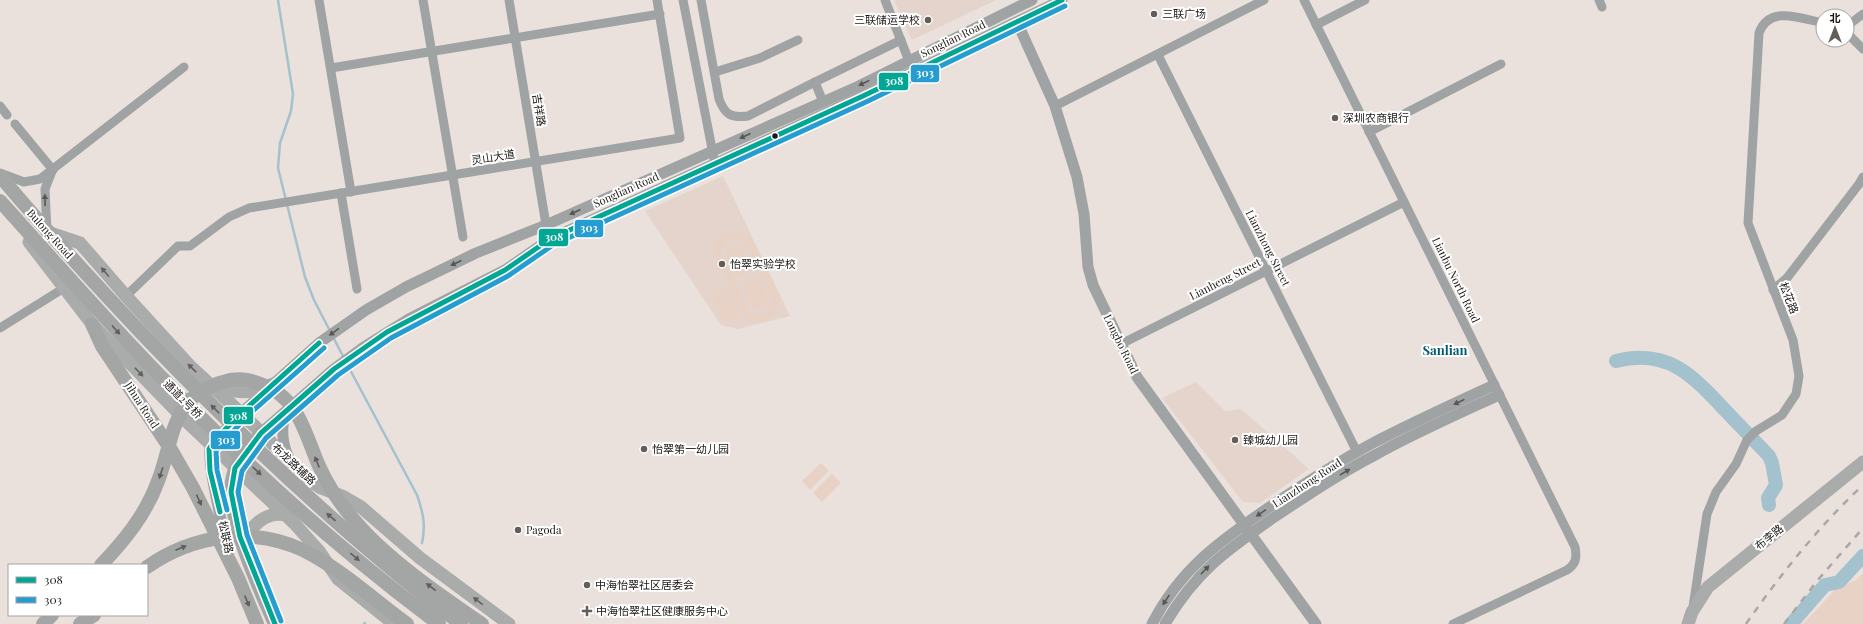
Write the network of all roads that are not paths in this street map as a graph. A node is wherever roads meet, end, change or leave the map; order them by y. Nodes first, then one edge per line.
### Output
1 (319, 0) edge
2 (423, 0) edge
3 (509, 0) edge
4 (657, 0) edge
5 (683, 0) edge
6 (701, 0) edge
7 (885, 0) edge
8 (1032, 0) edge
9 (1062, 0) edge
10 (1264, 0) edge
11 (1304, 0) edge
12 (1365, 0) edge
13 (660, 14) junction
14 (1863, 14) edge
15 (1815, 21) edge
16 (1855, 21) edge
17 (1017, 22) junction
18 (1316, 25) junction
19 (515, 38) junction
20 (798, 40) dead end
21 (901, 40) junction
22 (1855, 41) edge
23 (1863, 49) edge
24 (431, 52) junction
25 (1158, 54) junction
26 (909, 61) junction
27 (1502, 64) dead end
28 (184, 66) dead end
29 (331, 68) junction
30 (715, 72) junction
31 (815, 82) junction
32 (823, 102) junction
33 (0, 106) edge
34 (1055, 106) junction
35 (7, 115) dead end
36 (15, 124) dead end
37 (1369, 132) junction
38 (712, 151) junction
39 (536, 162) junction
40 (715, 164) junction
41 (53, 170) junction
42 (0, 175) edge
43 (452, 175) junction
44 (1863, 177) edge
45 (351, 192) junction
46 (341, 193) junction
47 (0, 202) edge
48 (1404, 202) junction
49 (546, 225) junction
50 (47, 232) junction
51 (463, 237) dead end
52 (1266, 272) junction
53 (64, 288) junction
54 (357, 289) dead end
55 (101, 290) joint
56 (1773, 290) junction
57 (126, 296) junction
58 (90, 301) joint
59 (92, 324) junction
60 (0, 328) edge
61 (1121, 344) junction
62 (204, 379) junction
63 (274, 383) junction
64 (1497, 390) junction
65 (287, 410) junction
66 (241, 413) junction
67 (261, 433) junction
68 (211, 445) junction
69 (1357, 452) junction
70 (290, 461) junction
71 (1863, 462) edge
72 (235, 468) junction
73 (286, 515) junction
74 (1248, 529) junction
75 (245, 552) junction
76 (102, 564) edge
77 (148, 565) edge
78 (238, 578) junction
79 (51, 616) edge
80 (92, 616) edge
81 (435, 616) edge
82 (462, 617) edge
83 (1690, 618) edge
84 (43, 624) edge
85 (80, 624) edge
86 (257, 624) edge
87 (274, 624) edge
88 (394, 624) edge
89 (407, 624) edge
90 (482, 624) edge
91 (509, 624) edge
92 (1152, 624) edge
93 (1165, 624) edge
94 (1316, 624) edge
95 (1453, 624) edge

1 - 29 street
2 - 24 street
3 - 19 street, 吉祥路
4 - 13 street
5 - 38 street
6 - 30 street
7 - 21 street
8 - 26 street, Songlian Road
9 - 17 street, Songlian Road
10 - 25 street
11 - 18 street, Lianbu North Road
12 - 18 street
13 - 19 street
13 - 39 street, 灵山大道
14 - 16 street
15 - 56 street, 松花路
17 - 34 street, Longbo Road
17 - 40 street, Songlian Road
18 - 37 street, Lianbu North Road
19 - 24 street
19 - 39 street, 吉祥路
20 - 30 street
21 - 26 street
21 - 31 street
22 - 23 street
24 - 29 street
24 - 43 street
25 - 34 street
25 - 52 street, Lianzhong Street
26 -> 32 street, Songlian Road
27 - 37 street
28 - 41 street
29 - 45 street
30 - 31 street
31 - 32 street
32 -> 38 street, Songlian Road
33 - 35 street
34 - 61 street, Longbo Road
36 - 41 street
37 - 48 street, Lianbu North Road
38 - 40 street
38 -> 49 street, Songlian Road
39 - 43 street, 灵山大道
39 - 49 street, 吉祥路
40 - 65 street, Songlian Road
41 - 42 street
50 -> 41 street
42 - 50 main road, Bulong Road
43 - 45 street, 灵山大道
43 - 51 street
44 - 56 street
45 - 46 street, 灵山大道
46 - 54 street
46 - 57 street, 灵山大道
47 - 53 main road, Jihua Road
47 - 58 main road, Bulong Road
48 - 52 street, Lianheng Street
48 - 64 street, Lianbu North Road
49 -> 63 street, Songlian Road
50 - 55 main road, Bulong Road
57 -> 50 main road, 布龙路辅路
52 - 61 street, Lianheng Street
52 - 69 street, Lianzhong Street
53 - 59 main road, Jihua Road
53 - 60 street
81 -> 55 main road, 通道2号桥
56 - 83 street, 松花路
62 -> 57 main road, 布龙路辅路
58 -> 81 main road, 通道2号桥
59 -> 68 main road
59 -> 78 main road, Jihua Road
61 - 74 street, Longbo Road
62 - 63 main road
62 - 66 main road, 布龙路辅路
63 - 66 street, Songlian Road
64 -> 69 street, Lianzhong Road
74 -> 64 street, Lianzhong Road
64 - 95 street, Lianbu North Road
65 - 67 street
65 - 70 street
66 - 67 main road, 布龙路辅路
66 - 68 street
67 - 70 main road, 布龙路辅路
67 - 72 main road
68 - 72 main road
68 - 78 street, 松联路
69 -> 74 street, Lianzhong Road
91 -> 70 main road, 布龙路辅路
71 - 83 main road, 布李路
72 - 73 main road
72 - 75 main road
73 - 75 main road
73 - 88 main road
74 -> 92 street, Lianzhong Road
93 -> 74 street, Lianzhong Road
74 - 94 street, Longbo Road
75 - 87 main road
82 -> 76 main road
77 -> 89 main road
78 -> 86 main road, Jihua Road
79 - 84 main road
80 - 85 main road
81 - 82 main road
82 - 90 main road

